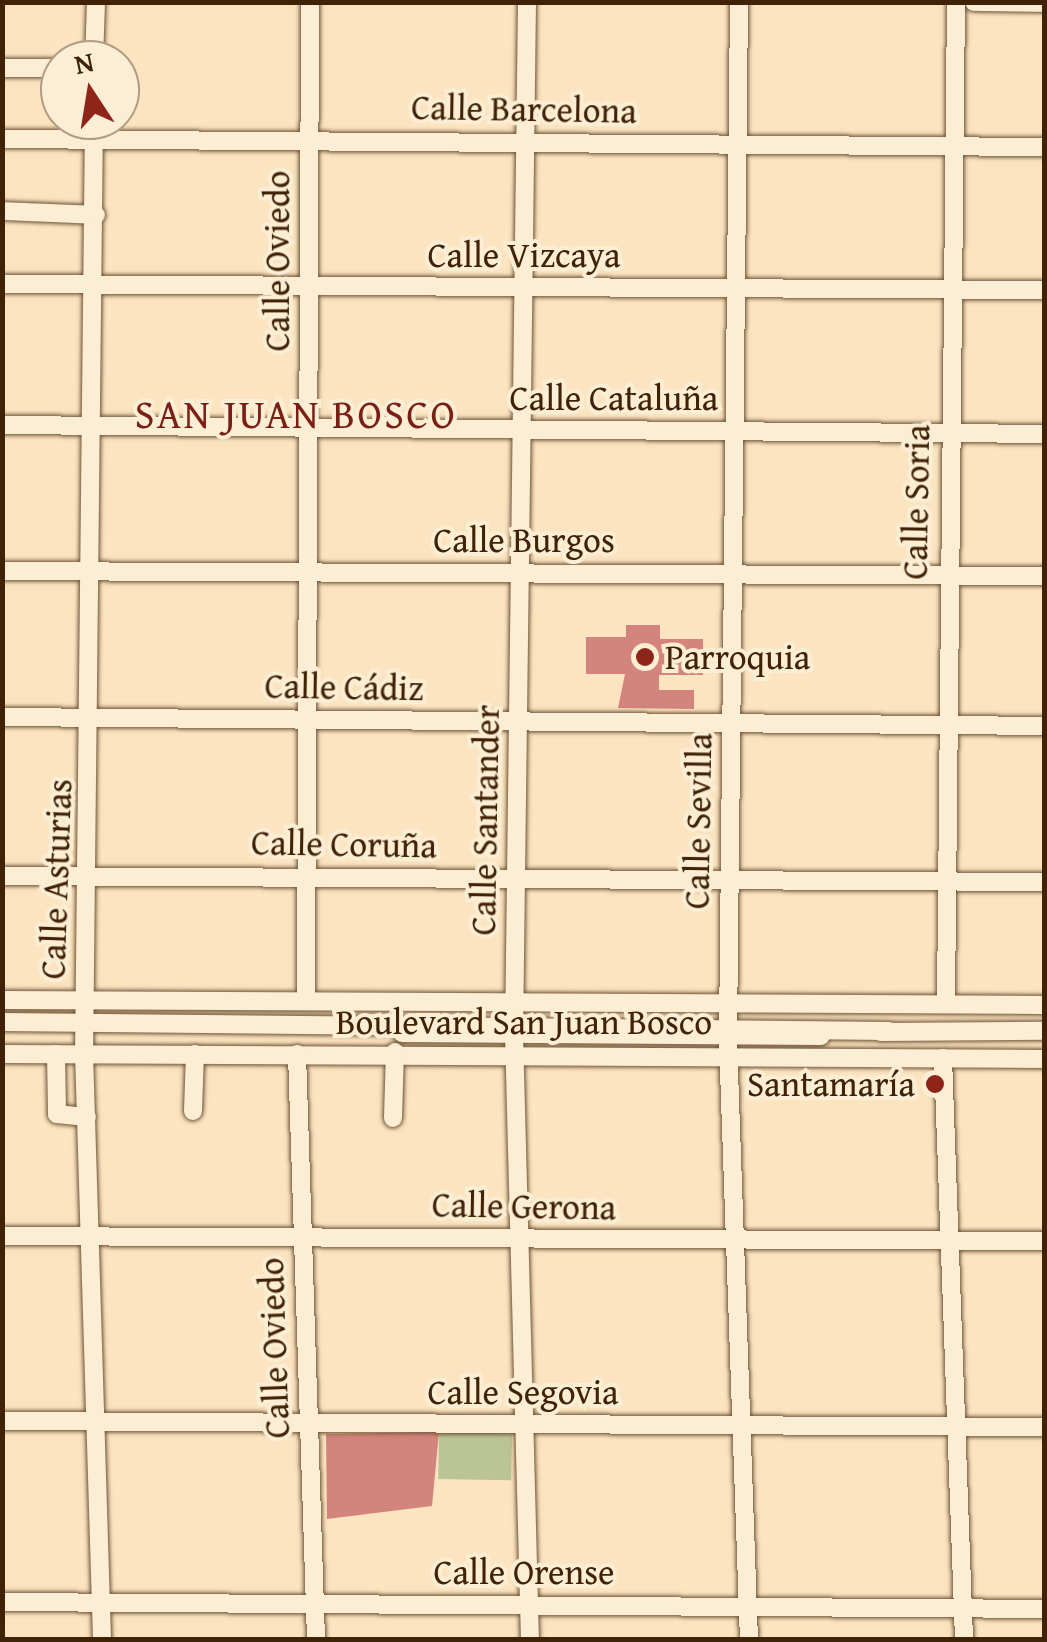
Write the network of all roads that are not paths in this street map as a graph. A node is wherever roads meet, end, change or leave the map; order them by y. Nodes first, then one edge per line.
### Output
1 (96, 2) edge
2 (310, 2) edge
3 (526, 2) edge
4 (739, 2) edge
5 (956, 2) edge
6 (974, 2) edge
7 (1044, 3) edge
8 (95, 40) edge
9 (2, 68) edge
10 (40, 68) edge
11 (140, 132) edge
12 (40, 135) edge
13 (2, 138) edge
14 (311, 139) junction
15 (94, 140) edge
16 (525, 143) junction
17 (740, 143) junction
18 (954, 144) junction
19 (1044, 147) edge
20 (2, 211) edge
21 (96, 215) junction
22 (2, 284) edge
23 (94, 285) junction
24 (310, 287) junction
25 (526, 287) junction
26 (950, 288) junction
27 (734, 289) junction
28 (1044, 290) edge
29 (2, 425) edge
30 (94, 426) junction
31 (308, 429) junction
32 (524, 430) junction
33 (737, 431) junction
34 (951, 433) junction
35 (1044, 434) edge
36 (306, 570) junction
37 (2, 571) edge
38 (94, 571) junction
39 (522, 573) junction
40 (736, 573) junction
41 (946, 574) junction
42 (1044, 576) edge
43 (92, 716) junction
44 (2, 717) edge
45 (304, 719) junction
46 (520, 722) junction
47 (732, 722) junction
48 (944, 726) junction
49 (1044, 726) edge
50 (90, 875) junction
51 (305, 875) junction
52 (2, 876) edge
53 (516, 879) junction
54 (946, 881) junction
55 (730, 882) junction
56 (1044, 882) edge
57 (2, 1000) edge
58 (84, 1000) junction
59 (306, 1000) junction
60 (730, 1002) junction
61 (946, 1004) junction
62 (1044, 1005) edge
63 (2, 1022) edge
64 (37, 1025) junction
65 (84, 1026) junction
66 (514, 1028) junction
67 (2, 1030) edge
68 (1044, 1031) edge
69 (729, 1038) junction
70 (396, 1052) junction
71 (2, 1054) edge
72 (56, 1054) junction
73 (84, 1054) junction
74 (196, 1054) junction
75 (297, 1054) junction
76 (943, 1058) junction
77 (1044, 1059) edge
78 (85, 1077) junction
79 (56, 1078) junction
80 (194, 1110) dead end
81 (86, 1117) junction
82 (393, 1118) dead end
83 (2, 1236) edge
84 (303, 1236) junction
85 (91, 1237) junction
86 (520, 1238) junction
87 (952, 1241) junction
88 (1044, 1241) edge
89 (732, 1242) junction
90 (2, 1420) edge
91 (94, 1422) junction
92 (308, 1424) junction
93 (522, 1424) junction
94 (740, 1424) junction
95 (958, 1426) junction
96 (1044, 1427) edge
97 (2, 1602) edge
98 (101, 1602) junction
99 (529, 1603) junction
100 (315, 1604) junction
101 (748, 1607) junction
102 (962, 1608) junction
103 (1044, 1609) edge
104 (102, 1640) edge
105 (316, 1640) edge
106 (530, 1640) edge
107 (748, 1640) edge
108 (964, 1640) edge

1 - 8 street
2 - 14 street, Calle Oviedo
3 - 16 street, Calle Santander
4 - 17 street, Calle Sevilla
5 - 18 street, Calle Soria
6 - 7 street
9 - 10 street
11 - 14 street, Calle Barcelona
12 - 13 street, Calle Barcelona
14 - 16 street, Calle Barcelona
14 - 24 street, Calle Oviedo
15 - 21 street, Calle Asturias
16 - 17 street, Calle Barcelona
16 - 25 street, Calle Santander
17 - 18 street, Calle Barcelona
17 - 27 street, Calle Sevilla
18 - 19 street, Calle Barcelona
18 - 26 street, Calle Soria
20 - 21 street
21 - 23 street, Calle Asturias
22 - 23 street, Calle Vizcaya
23 - 24 street, Calle Vizcaya
23 - 30 street, Calle Asturias
24 - 25 street, Calle Vizcaya
24 - 31 street, Calle Oviedo
25 - 27 street, Calle Vizcaya
25 - 32 street, Calle Santander
26 - 27 street, Calle Vizcaya
26 - 28 street, Calle Vizcaya
26 - 34 street, Calle Soria
27 - 33 street, Calle Sevilla
29 - 30 street, Calle Cataluña
30 - 31 street, Calle Cataluña
30 - 38 street, Calle Asturias
31 - 32 street, Calle Cataluña
31 - 36 street, Calle Oviedo
32 - 33 street, Calle Cataluña
32 - 39 street, Calle Santander
33 - 34 street, Calle Cataluña
33 - 40 street, Calle Sevilla
34 - 35 street, Calle Cataluña
34 - 41 street, Calle Soria
36 - 38 street, Calle Burgos
36 - 39 street, Calle Burgos
36 - 45 street, Calle Oviedo
37 - 38 street, Calle Burgos
38 - 43 street, Calle Asturias
39 - 40 street, Calle Burgos
39 - 46 street, Calle Santander
40 - 41 street, Calle Burgos
40 - 47 street, Calle Sevilla
41 - 42 street, Calle Burgos
41 - 48 street, Calle Soria
43 - 44 street, Calle Cádiz
43 - 45 street, Calle Cádiz
43 - 50 street, Calle Asturias
45 - 46 street, Calle Cádiz
45 - 51 street, Calle Oviedo
46 - 47 street, Calle Cádiz
46 - 53 street, Calle Santander
47 - 48 street, Calle Cádiz
47 - 55 street, Calle Sevilla
48 - 49 street, Calle Cádiz
48 - 54 street, Calle Soria
50 - 51 street, Calle Coruña
50 - 52 street, Calle Coruña
50 - 58 street, Calle Asturias
51 - 53 street, Calle Coruña
51 - 59 street, Calle Oviedo
53 - 55 street, Calle Coruña
53 - 66 street, Calle Santander
54 - 55 street, Calle Coruña
54 - 56 street, Calle Coruña
54 - 61 street, Calle Soria
55 - 60 street, Calle Sevilla
57 - 58 street, Boulevard San Juan Bosco
58 - 59 street, Boulevard San Juan Bosco
58 - 65 street, Calle Asturias
59 - 66 street, Boulevard San Juan Bosco
60 - 61 street, Boulevard San Juan Bosco
60 - 66 street, Boulevard San Juan Bosco
60 - 69 street, Calle Sevilla
61 - 62 street, Boulevard San Juan Bosco
63 - 64 street
64 - 65 street
64 - 67 street
65 - 66 street
65 - 73 street, Calle Asturias
66 - 69 street, Boulevard San Juan Bosco
66 - 69 street
66 - 70 street, Boulevard San Juan Bosco
66 - 86 street, Calle Santander
68 - 69 street
69 - 76 street, Boulevard San Juan Bosco
69 - 89 street, Calle Sevilla
70 - 75 street, Boulevard San Juan Bosco
70 - 82 street
71 - 72 street, Boulevard San Juan Bosco
72 - 73 street, Boulevard San Juan Bosco
72 - 79 street
73 - 74 street, Boulevard San Juan Bosco
73 - 78 street, Calle Asturias
74 - 75 street, Boulevard San Juan Bosco
74 - 80 street
75 - 84 street, Calle Oviedo
76 - 77 street, Boulevard San Juan Bosco
76 - 87 street
78 - 79 street
78 - 81 street, Calle Asturias
79 - 81 street
81 - 85 street, Calle Asturias
83 - 85 street, Calle Gerona
84 - 85 street, Calle Gerona
84 - 86 street, Calle Gerona
84 - 92 street, Calle Oviedo
85 - 91 street, Calle Asturias
86 - 89 street, Calle Gerona
86 - 93 street, Calle Santander
87 - 88 street, Calle Gerona
87 - 89 street, Calle Gerona
87 - 95 street
89 - 94 street, Calle Sevilla
90 - 91 street, Calle Segovia
91 - 92 street, Calle Segovia
91 - 98 street, Calle Asturias
92 - 93 street, Calle Segovia
92 - 100 street, Calle Oviedo
93 - 94 street, Calle Segovia
93 - 99 street, Calle Santander
94 - 95 street, Calle Segovia
94 - 101 street, Calle Sevilla
95 - 96 street, Calle Segovia
95 - 102 street
97 - 98 street, Calle Orense
98 - 100 street, Calle Orense
98 - 104 street, Calle Asturias
99 - 100 street, Calle Orense
99 - 101 street, Calle Orense
99 - 106 street, Calle Santander
100 - 105 street, Calle Oviedo
101 - 102 street, Calle Orense
101 - 107 street, Calle Sevilla
102 - 103 street, Calle Orense
102 - 108 street

